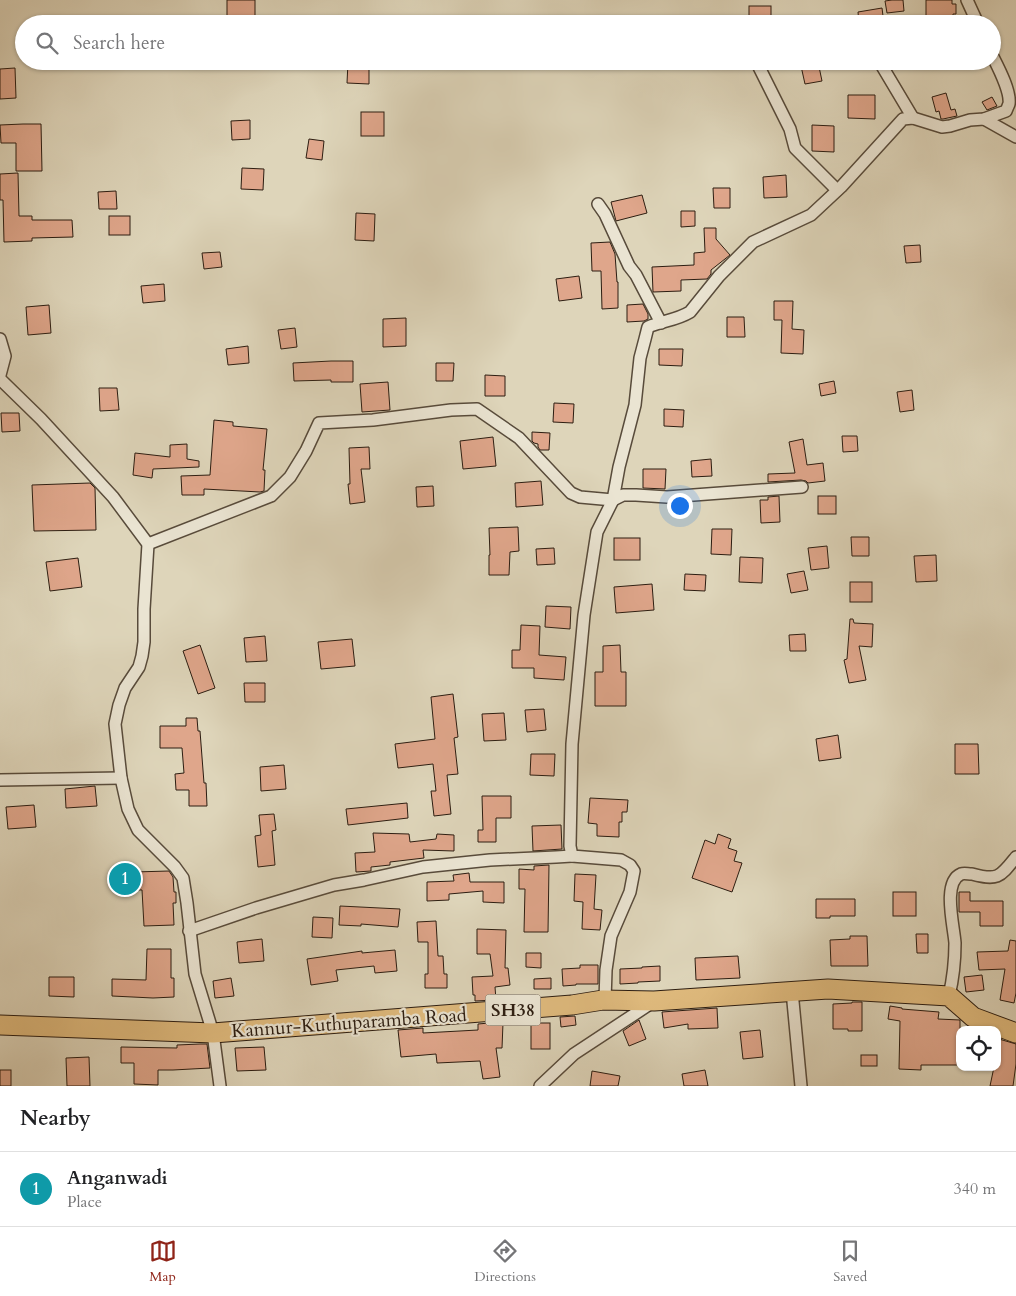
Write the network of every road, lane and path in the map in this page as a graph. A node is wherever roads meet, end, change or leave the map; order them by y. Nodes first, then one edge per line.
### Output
1 (967, 0) edge
2 (974, 15) edge
3 (760, 70) edge
4 (884, 70) edge
5 (999, 70) edge
6 (913, 118) junction
7 (984, 119) junction
8 (1016, 137) edge
9 (837, 190) junction
10 (598, 204) dead end
11 (661, 322) junction
12 (0, 339) edge
13 (0, 375) edge
14 (0, 379) edge
15 (802, 487) dead end
16 (613, 500) junction
17 (148, 544) junction
18 (121, 778) junction
19 (0, 780) edge
20 (572, 856) junction
21 (1016, 857) edge
22 (189, 931) junction
23 (792, 992) junction
24 (949, 996) junction
25 (605, 1000) junction
26 (654, 1001) junction
27 (0, 1025) edge
28 (213, 1033) junction
29 (1016, 1033) edge
30 (220, 1086) edge
31 (540, 1086) edge
32 (801, 1086) edge

1 - 2 street
3 - 9 street
4 - 6 street
5 - 7 street
6 - 7 street
6 - 9 street
7 - 8 street
9 - 11 street
10 - 11 street
11 - 16 street
12 - 13 street
14 - 17 street
15 - 16 street
16 - 17 street
16 - 20 street
17 - 18 street
18 - 19 street
18 - 22 street
20 - 22 street
20 - 25 street
21 - 24 street
22 - 28 street
23 - 24 main road, Kannur-Kuthuparamba Road / SH38
23 - 26 main road, Kannur-Kuthuparamba Road / SH38
23 - 32 street
24 - 29 main road
25 - 26 main road, Kannur-Kuthuparamba Road / SH38
25 - 28 main road, Kannur-Kuthuparamba Road / SH38
26 - 31 street
27 - 28 main road, Kannur-Kuthuparamba Road / SH38
28 - 30 street

